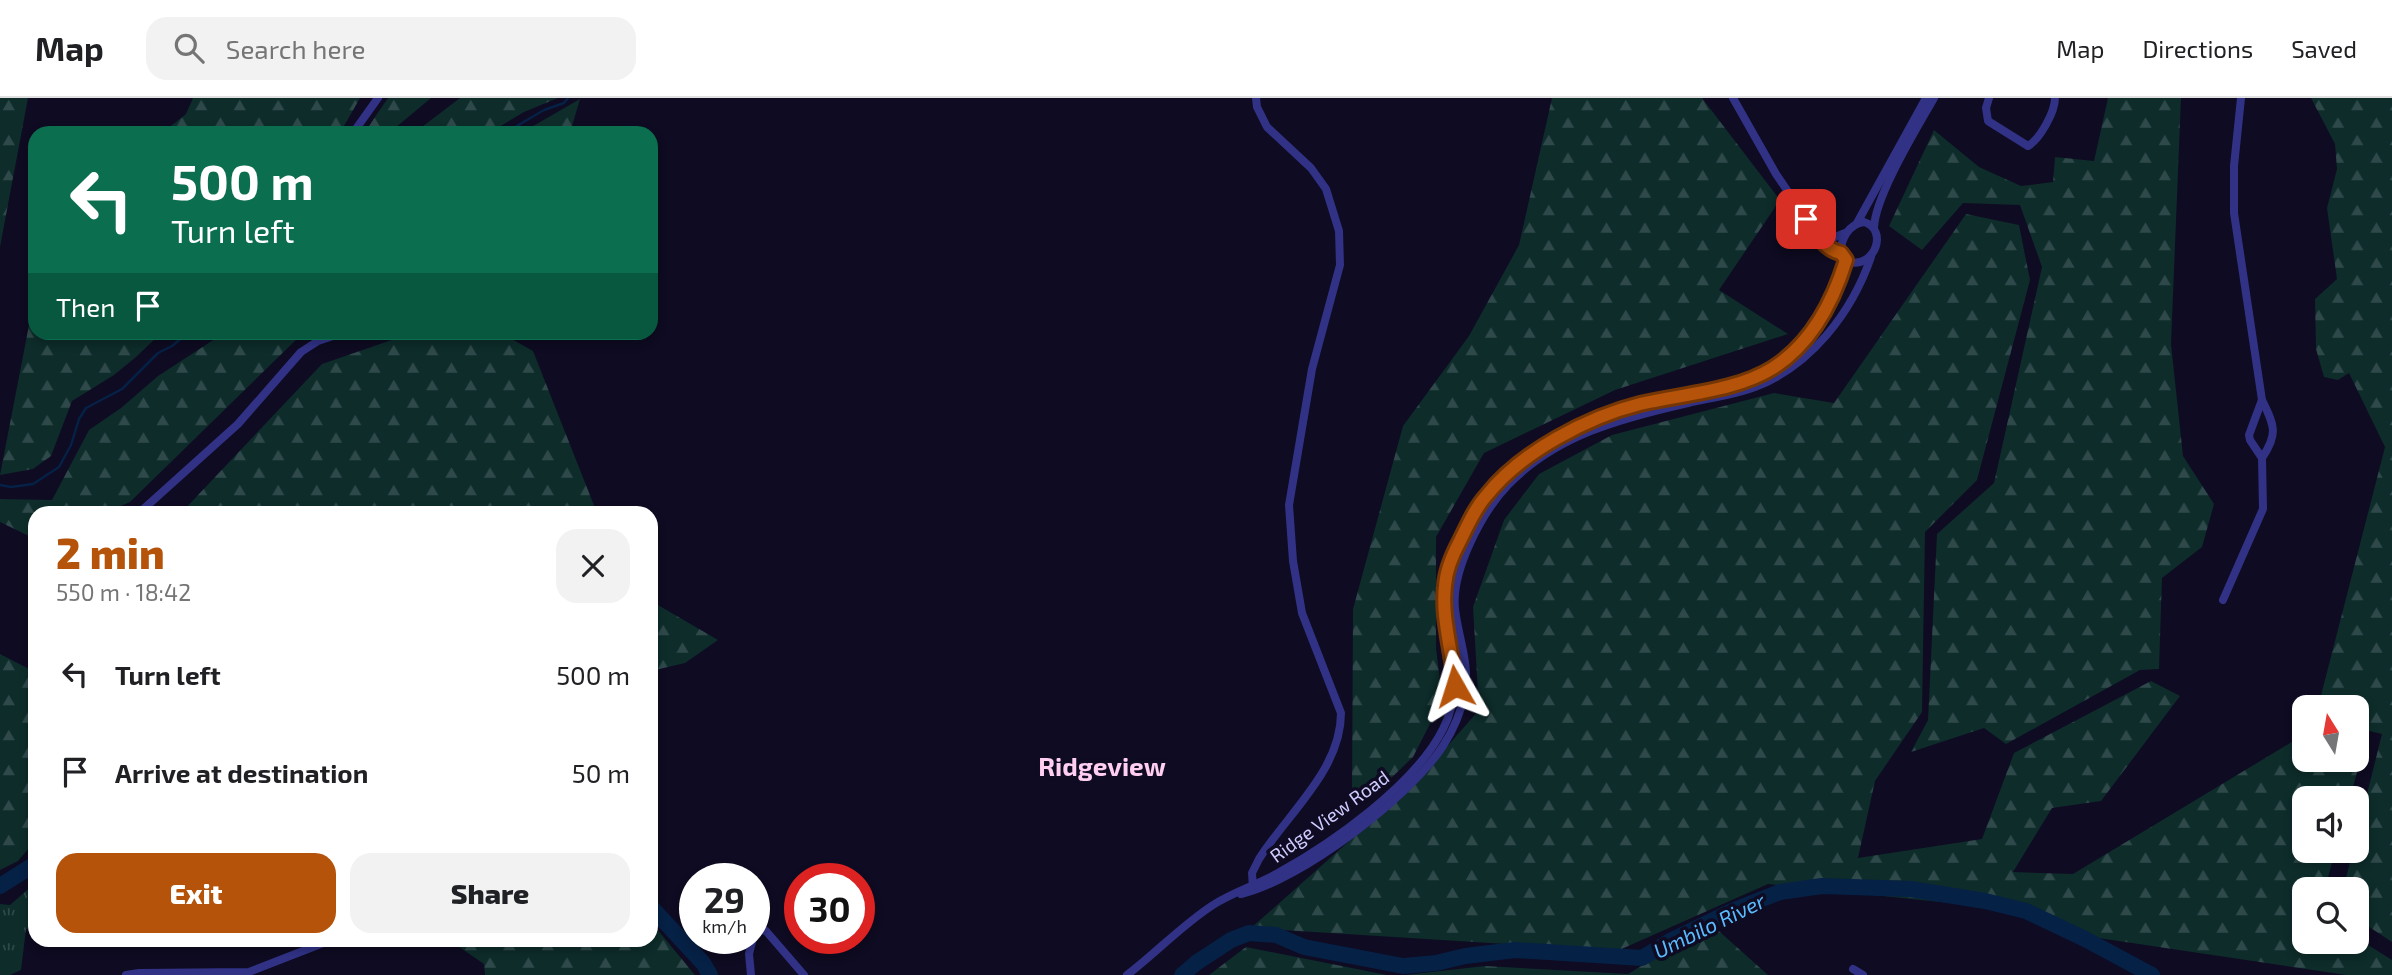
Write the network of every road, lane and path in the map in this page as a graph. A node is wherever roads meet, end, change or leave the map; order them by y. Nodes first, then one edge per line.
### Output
1 (378, 98) edge
2 (1256, 98) edge
3 (1733, 98) edge
4 (1926, 98) edge
5 (1934, 98) edge
6 (1989, 98) edge
7 (2055, 98) edge
8 (2241, 98) edge
9 (358, 126) edge
10 (1853, 226) junction
11 (1874, 228) junction
12 (1819, 236) junction
13 (1843, 256) junction
14 (1871, 257) junction
15 (321, 340) edge
16 (1688, 399) junction
17 (2262, 400) junction
18 (2262, 458) junction
19 (147, 506) edge
20 (2223, 600) dead end
21 (1253, 888) junction
22 (770, 935) edge
23 (313, 947) edge
24 (749, 954) edge
25 (1853, 969) dead end
26 (126, 975) edge
27 (751, 975) edge
28 (804, 975) edge
29 (1127, 975) edge
30 (1863, 975) edge

1 - 9 street
2 - 21 street
3 - 12 street
4 - 10 street, Ridge View Road
5 - 11 street, Ridge View Road
6 - 7 street
8 - 17 street
10 - 11 street
10 - 12 street
10 - 13 street, Ridge View Road
11 - 14 street, Ridge View Road
12 - 13 street
13 - 14 street
13 - 16 street, Ridge View Road
14 - 16 street, Ridge View Road
15 - 19 street
16 - 21 street, Ridge View Road
17 - 18 street
17 - 18 street
18 - 20 street
21 - 29 street, Ridge View Road
22 - 28 street
23 - 26 street
24 - 27 street
25 - 30 street

